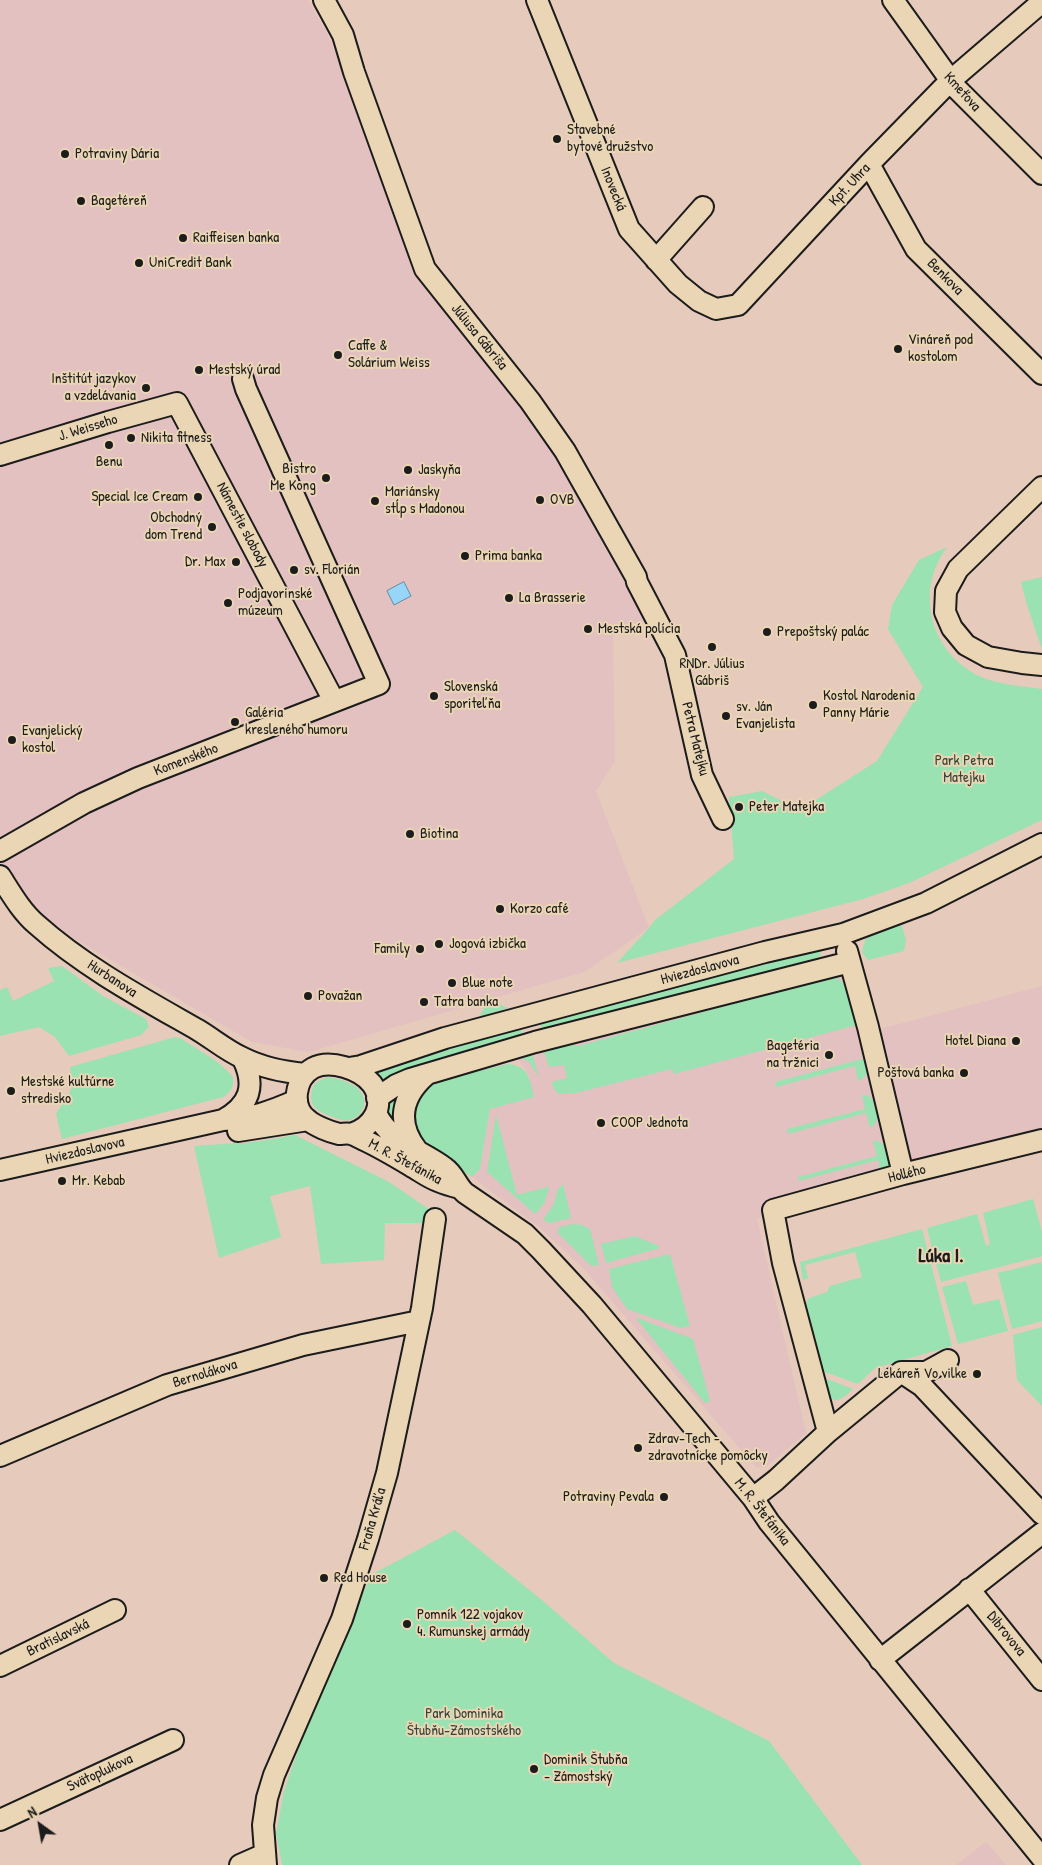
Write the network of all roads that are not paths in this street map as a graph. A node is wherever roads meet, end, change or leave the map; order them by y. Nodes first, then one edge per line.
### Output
1 (324, 0) edge
2 (537, 0) edge
3 (893, 0) edge
4 (1042, 2) edge
5 (950, 81) junction
6 (869, 164) junction
7 (1042, 174) edge
8 (703, 207) dead end
9 (656, 260) junction
10 (1042, 374) edge
11 (243, 379) dead end
12 (177, 403) joint
13 (0, 455) edge
14 (1042, 487) edge
15 (675, 655) joint
16 (1032, 664) edge
17 (334, 701) junction
18 (723, 819) dead end
19 (1042, 844) edge
20 (0, 851) edge
21 (0, 876) edge
22 (836, 936) junction
23 (850, 962) junction
24 (246, 1065) junction
25 (349, 1068) junction
26 (428, 1074) junction
27 (300, 1088) junction
28 (377, 1106) junction
29 (223, 1120) junction
30 (308, 1120) junction
31 (169, 1132) junction
32 (351, 1134) junction
33 (1042, 1140) edge
34 (417, 1150) junction
35 (0, 1170) edge
36 (903, 1174) junction
37 (460, 1188) junction
38 (435, 1220) dead end
39 (419, 1321) junction
40 (948, 1360) dead end
41 (902, 1372) junction
42 (828, 1432) junction
43 (0, 1456) edge
44 (753, 1498) junction
45 (1042, 1514) edge
46 (1042, 1533) edge
47 (970, 1589) junction
48 (115, 1610) dead end
49 (880, 1660) junction
50 (0, 1666) edge
51 (1042, 1680) edge
52 (173, 1740) dead end
53 (0, 1820) edge
54 (1042, 1858) edge
55 (266, 1860) edge
56 (240, 1865) edge

1 - 15 street, Júliusa Gábriša
2 - 9 street, Inovecká
3 - 5 street, Kmeťova
4 - 5 street, Kpt. Uhra
5 - 6 street, Kpt. Uhra
5 - 7 street, Kmeťova
6 - 9 street, Kpt. Uhra
6 - 10 street, Benkova
8 - 9 street
11 - 17 street, Komenského
12 - 13 street, J. Weisseho
12 - 17 street, Námestie slobody
14 - 16 street
15 - 18 street, Petra Matejku
17 - 20 street, Komenského
19 - 22 street, Hviezdoslavova
21 - 24 street, Hurbanova
22 - 23 street
22 - 25 street, Hviezdoslavova
23 - 26 street, Hviezdoslavova
23 - 36 street
24 - 27 street, Hurbanova
24 - 29 street
25 - 27 street
25 - 28 street
26 - 28 street, Hviezdoslavova
26 - 34 street, M. R. Štefánika
27 - 29 street, Hviezdoslavova
27 - 30 street
28 - 32 street
28 - 34 street, M. R. Štefánika
29 - 31 street, Hviezdoslavova
30 - 31 street, Hviezdoslavova
30 - 32 street
31 - 35 street, Hviezdoslavova
32 - 37 street, M. R. Štefánika
33 - 36 street, Hollého
34 - 37 street, M. R. Štefánika
36 - 42 street, Hollého
37 - 44 street, M. R. Štefánika
38 - 39 street, Fraňa Kráľa
39 - 43 street, Bernolákova
39 - 55 street, Fraňa Kráľa
40 - 41 street
41 - 42 street
41 - 45 street
42 - 44 street
44 - 49 street, M. R. Štefánika
46 - 47 street
47 - 49 street
47 - 51 street, Dibrovova
48 - 50 street, Bratislavská
49 - 54 street, M. R. Štefánika
52 - 53 street, Svätoplukova
55 - 56 street

